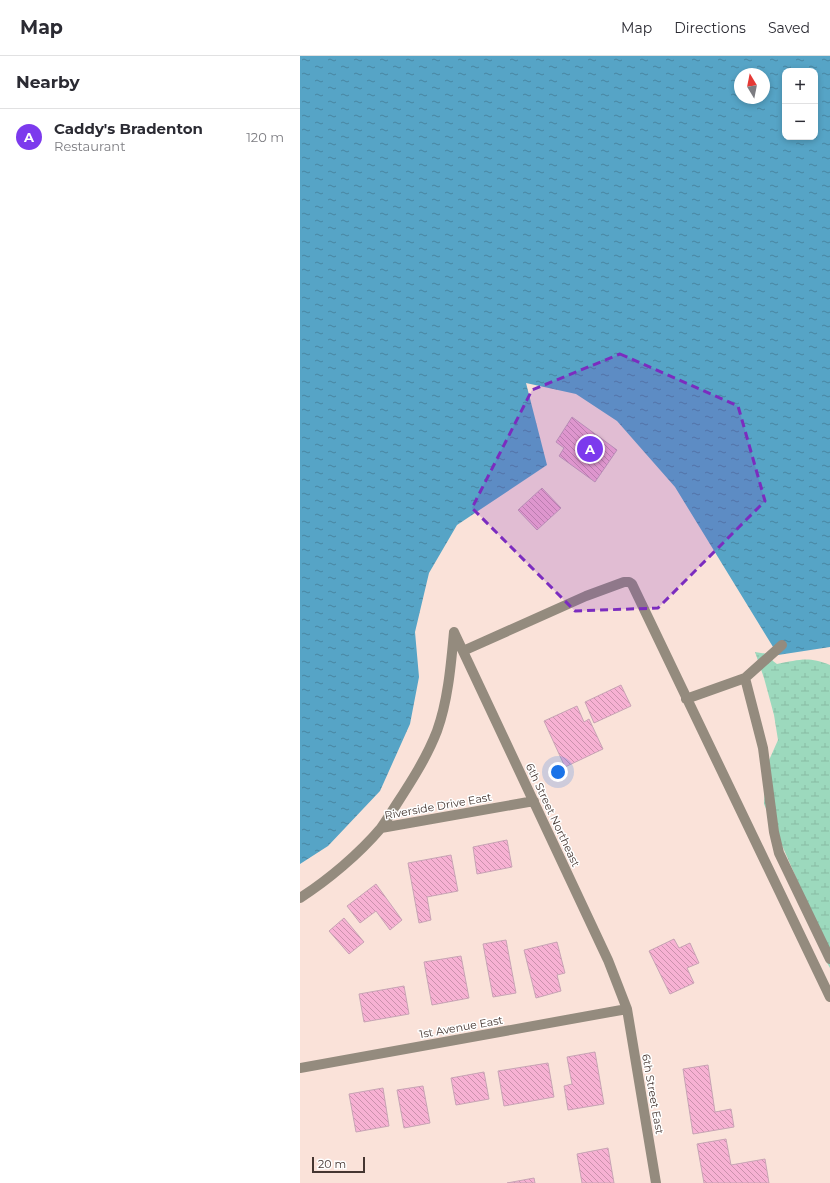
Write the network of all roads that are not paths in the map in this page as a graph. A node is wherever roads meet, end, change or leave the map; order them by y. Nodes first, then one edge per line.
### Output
1 (782, 645) dead end
2 (463, 651) junction
3 (744, 678) junction
4 (686, 699) junction
5 (534, 801) junction
6 (381, 828) junction
7 (300, 898) edge
8 (830, 959) edge
9 (830, 997) edge
10 (627, 1009) junction
11 (300, 1068) edge
12 (656, 1183) edge

1 - 3 street
2 - 4 street
2 - 5 street, 6th Street Northeast
2 - 6 street, 6th Street Northeast
3 - 4 street
3 - 8 street
4 - 9 street
5 - 6 street, Riverside Drive East
5 - 10 street, 6th Street Northeast
6 - 7 street, Riverside Drive East
10 - 11 street, 1st Avenue East
10 - 12 street, 6th Street East

